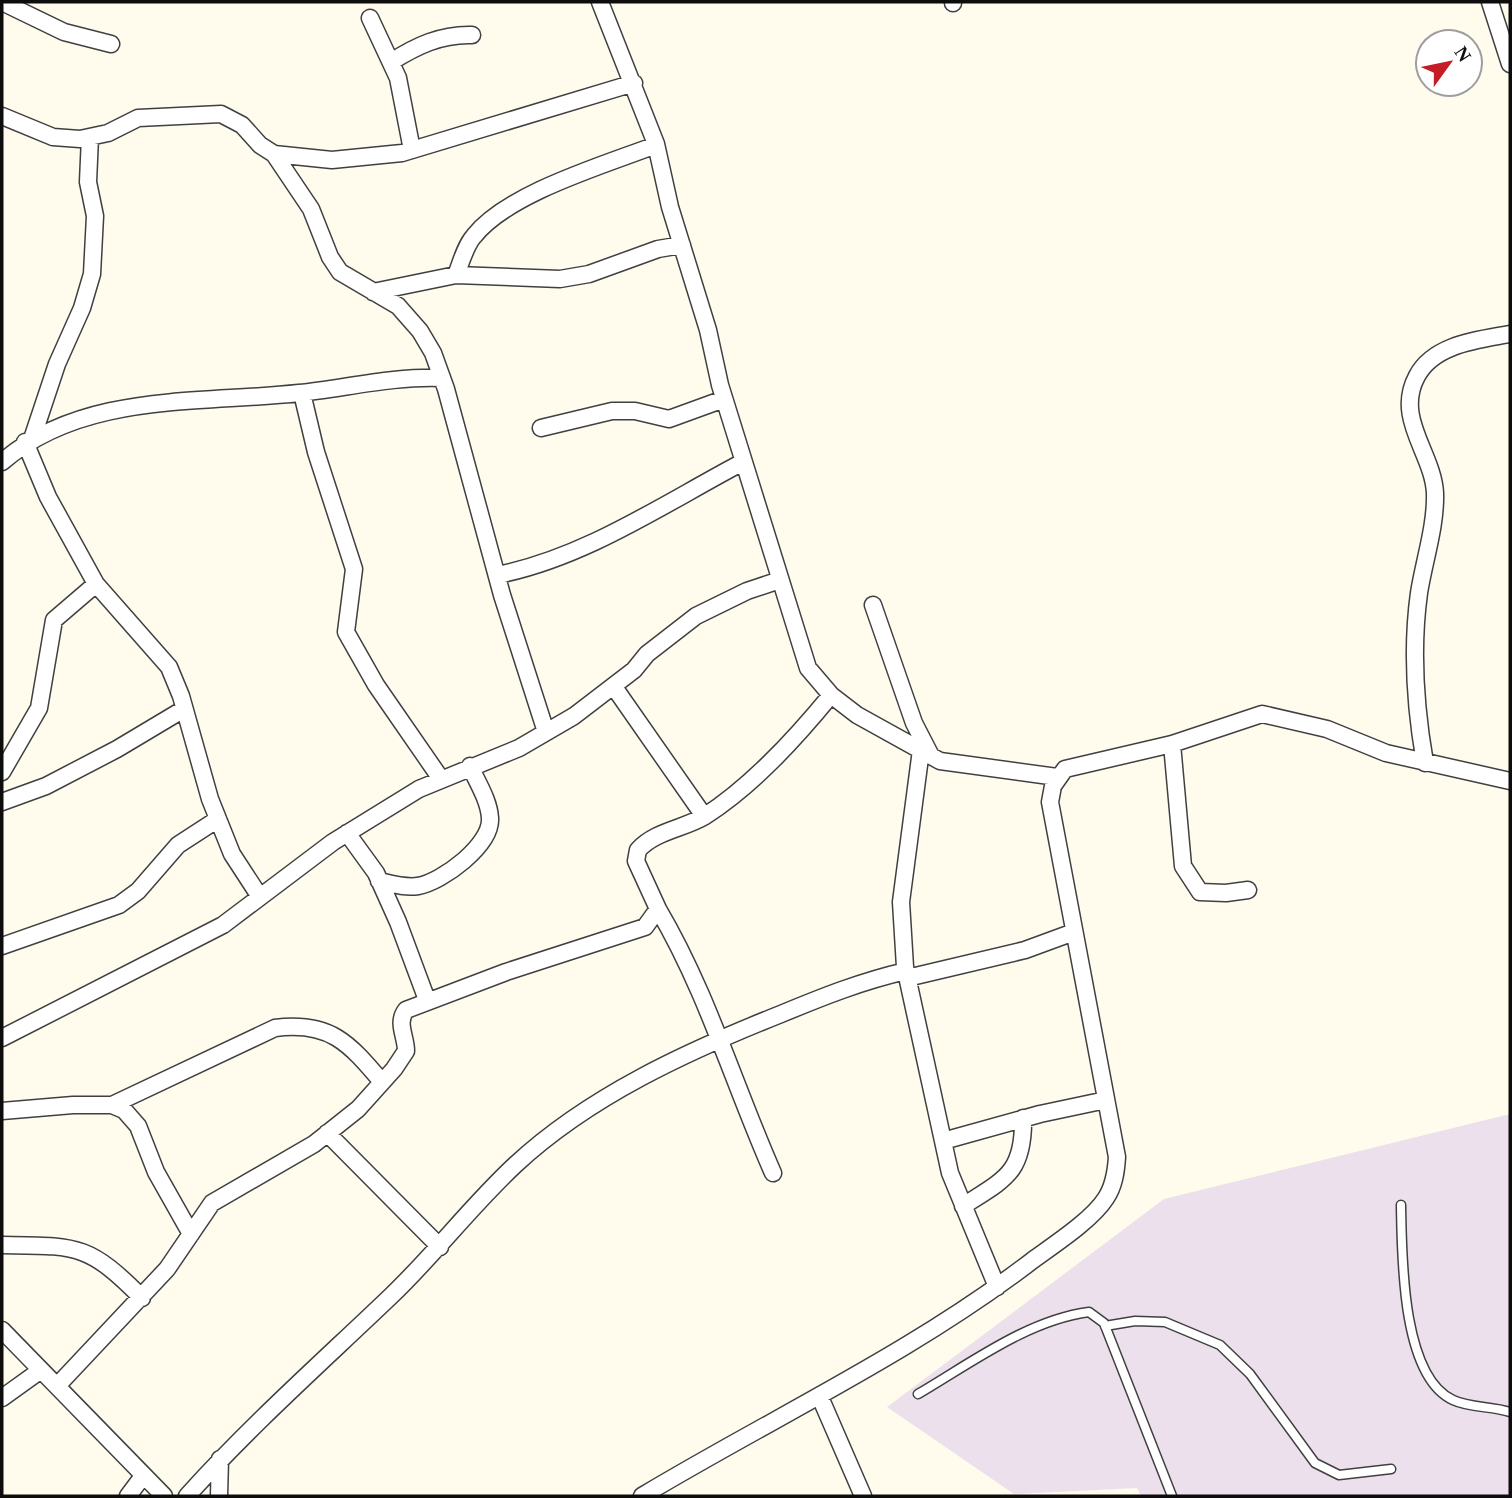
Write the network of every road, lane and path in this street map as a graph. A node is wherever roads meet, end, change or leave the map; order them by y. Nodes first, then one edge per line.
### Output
1 (2, 2) edge
2 (600, 2) edge
3 (1490, 2) edge
4 (370, 18) dead end
5 (472, 36) dead end
6 (111, 44) dead end
7 (391, 62) junction
8 (1510, 64) edge
9 (634, 83) junction
10 (2, 116) edge
11 (90, 137) junction
12 (656, 145) junction
13 (412, 150) junction
14 (274, 154) junction
15 (682, 245) junction
16 (456, 275) junction
17 (373, 292) junction
18 (1510, 334) edge
19 (442, 378) junction
20 (302, 393) junction
21 (724, 399) junction
22 (541, 428) dead end
23 (28, 440) junction
24 (2, 462) edge
25 (743, 462) junction
26 (497, 575) junction
27 (780, 580) junction
28 (96, 584) junction
29 (873, 606) dead end
30 (614, 687) junction
31 (831, 695) junction
32 (184, 709) junction
33 (546, 732) junction
34 (1172, 744) junction
35 (926, 753) junction
36 (1425, 763) junction
37 (470, 766) junction
38 (2, 772) edge
39 (1057, 777) junction
40 (441, 779) junction
41 (1510, 781) edge
42 (2, 802) edge
43 (704, 816) junction
44 (218, 819) junction
45 (347, 833) junction
46 (379, 881) junction
47 (1248, 890) dead end
48 (260, 897) junction
49 (658, 909) junction
50 (1074, 932) junction
51 (2, 946) edge
52 (906, 974) junction
53 (427, 1000) junction
54 (2, 1038) edge
55 (718, 1039) junction
56 (382, 1082) junction
57 (1106, 1100) junction
58 (112, 1105) junction
59 (2, 1111) edge
60 (1023, 1118) junction
61 (327, 1133) junction
62 (943, 1141) junction
63 (773, 1173) dead end
64 (1401, 1205) dead end
65 (963, 1206) junction
66 (191, 1234) junction
67 (2, 1245) edge
68 (440, 1247) junction
69 (998, 1287) junction
70 (142, 1298) junction
71 (1105, 1326) junction
72 (2, 1330) edge
73 (41, 1370) junction
74 (57, 1386) junction
75 (918, 1394) dead end
76 (820, 1397) junction
77 (2, 1398) edge
78 (1510, 1412) edge
79 (220, 1459) junction
80 (1391, 1469) dead end
81 (143, 1476) junction
82 (128, 1496) edge
83 (164, 1496) edge
84 (187, 1496) edge
85 (219, 1496) edge
86 (642, 1496) edge
87 (863, 1496) edge
88 (1172, 1496) edge

1 - 6 street
2 - 9 street
3 - 8 street
4 - 7 street
5 - 7 street
7 - 13 street
9 - 12 street
9 - 13 street
10 - 11 street
11 - 14 street
11 - 23 street
12 - 15 street
12 - 16 street
13 - 14 street
14 - 17 street
15 - 16 street
15 - 21 street
16 - 17 street
17 - 19 street
18 - 36 street
19 - 20 street
19 - 26 street
20 - 23 street
20 - 40 street
21 - 22 street
21 - 25 street
23 - 24 street
23 - 28 street
25 - 26 street
25 - 27 street
26 - 33 street
27 - 30 street
27 - 31 street
28 - 32 street
28 - 38 street
29 - 35 street
30 - 33 street
30 - 43 street
31 - 35 street
31 - 43 street
32 - 42 street
32 - 44 street
33 - 37 street
34 - 36 street
34 - 39 street
34 - 47 street
35 - 39 street
35 - 52 street
36 - 41 street
37 - 40 street
37 - 46 street
39 - 50 street
40 - 45 street
43 - 49 street
44 - 48 street
44 - 51 street
45 - 46 street
45 - 48 street
46 - 53 street
48 - 54 street
49 - 53 street
49 - 55 street
50 - 52 street
50 - 57 street
52 - 55 street
52 - 62 street
53 - 56 street
55 - 63 street
55 - 68 street
56 - 58 street
56 - 61 street
57 - 60 street
57 - 69 street
58 - 59 street
58 - 66 street
60 - 62 street
60 - 65 street
61 - 66 street
61 - 68 street
62 - 65 street
64 - 78 lane
65 - 69 street
66 - 70 street
67 - 70 street
68 - 79 street
69 - 76 street
70 - 74 street
71 - 75 lane
71 - 80 lane
71 - 88 lane
72 - 73 street
73 - 74 street
73 - 77 street
74 - 81 street
76 - 86 street
76 - 87 street
79 - 84 street
79 - 85 street
81 - 82 street
81 - 83 street

